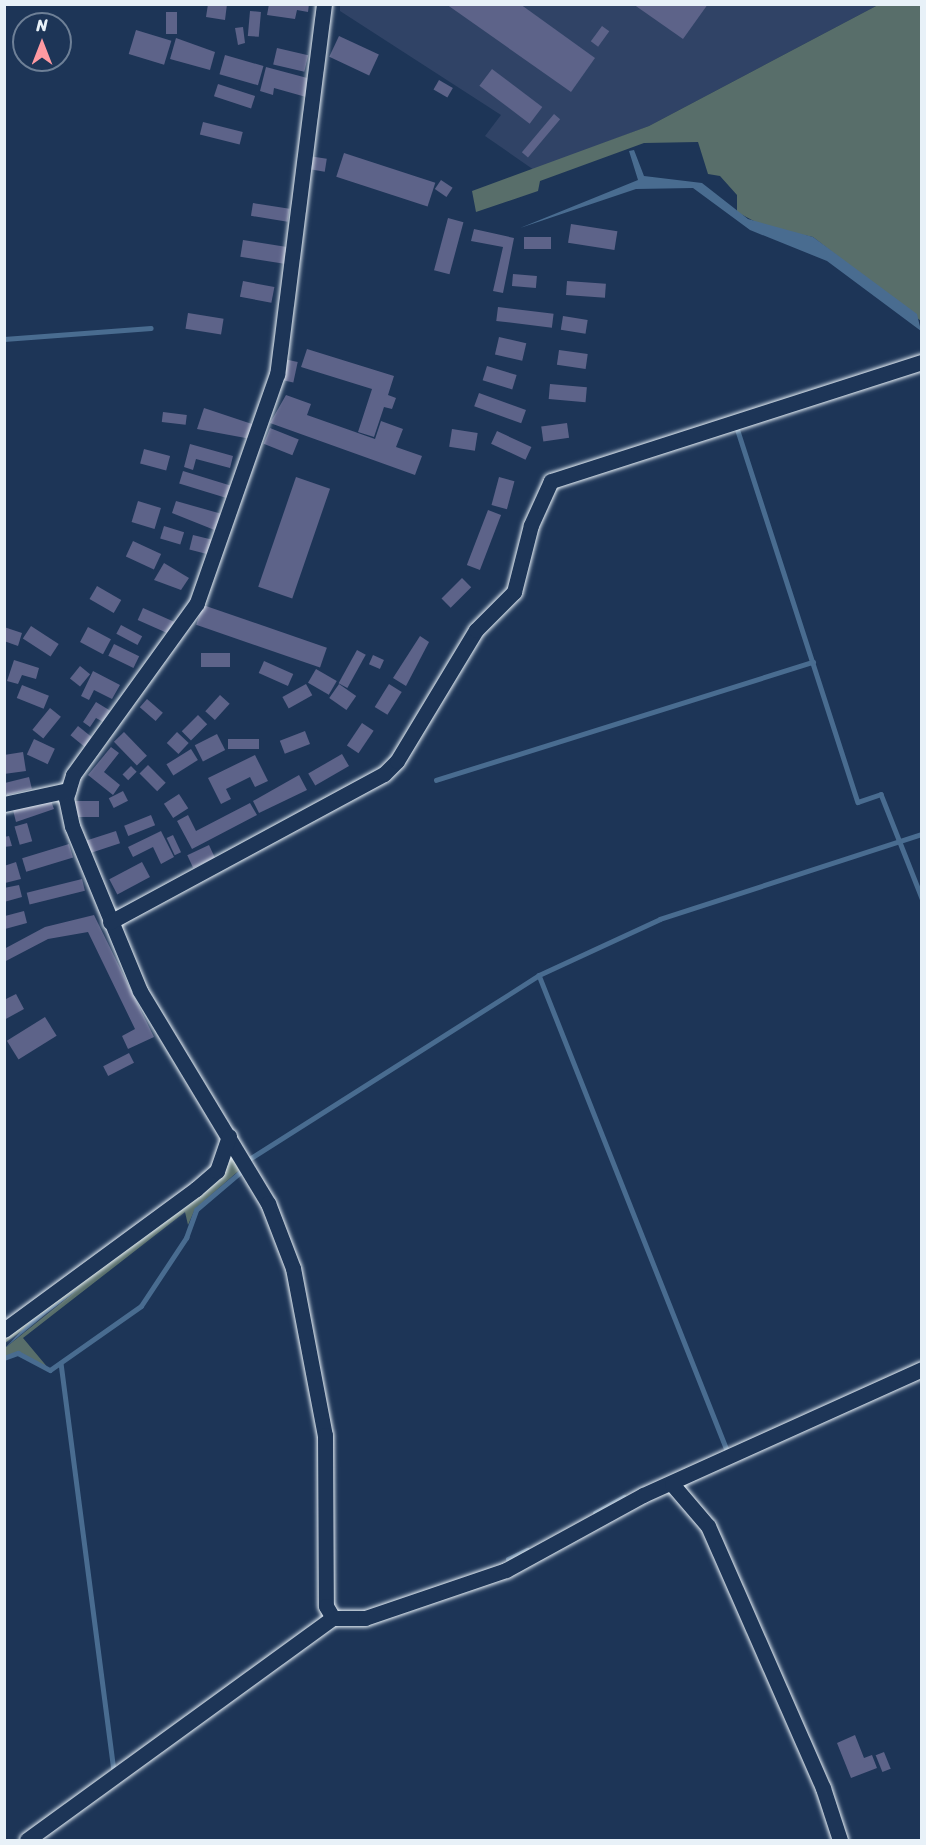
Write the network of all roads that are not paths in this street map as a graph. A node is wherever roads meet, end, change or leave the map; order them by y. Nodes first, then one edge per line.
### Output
1 (324, 4) edge
2 (921, 362) edge
3 (68, 790) junction
4 (4, 804) edge
5 (110, 922) junction
6 (229, 1136) junction
7 (4, 1330) edge
8 (921, 1369) edge
9 (672, 1484) junction
10 (333, 1618) junction
11 (27, 1840) edge
12 (840, 1840) edge

1 - 3 street
2 - 5 street
3 - 4 street
3 - 5 street
5 - 6 street
6 - 7 street
6 - 10 street
8 - 9 street
9 - 10 street
9 - 12 street
10 - 11 street

